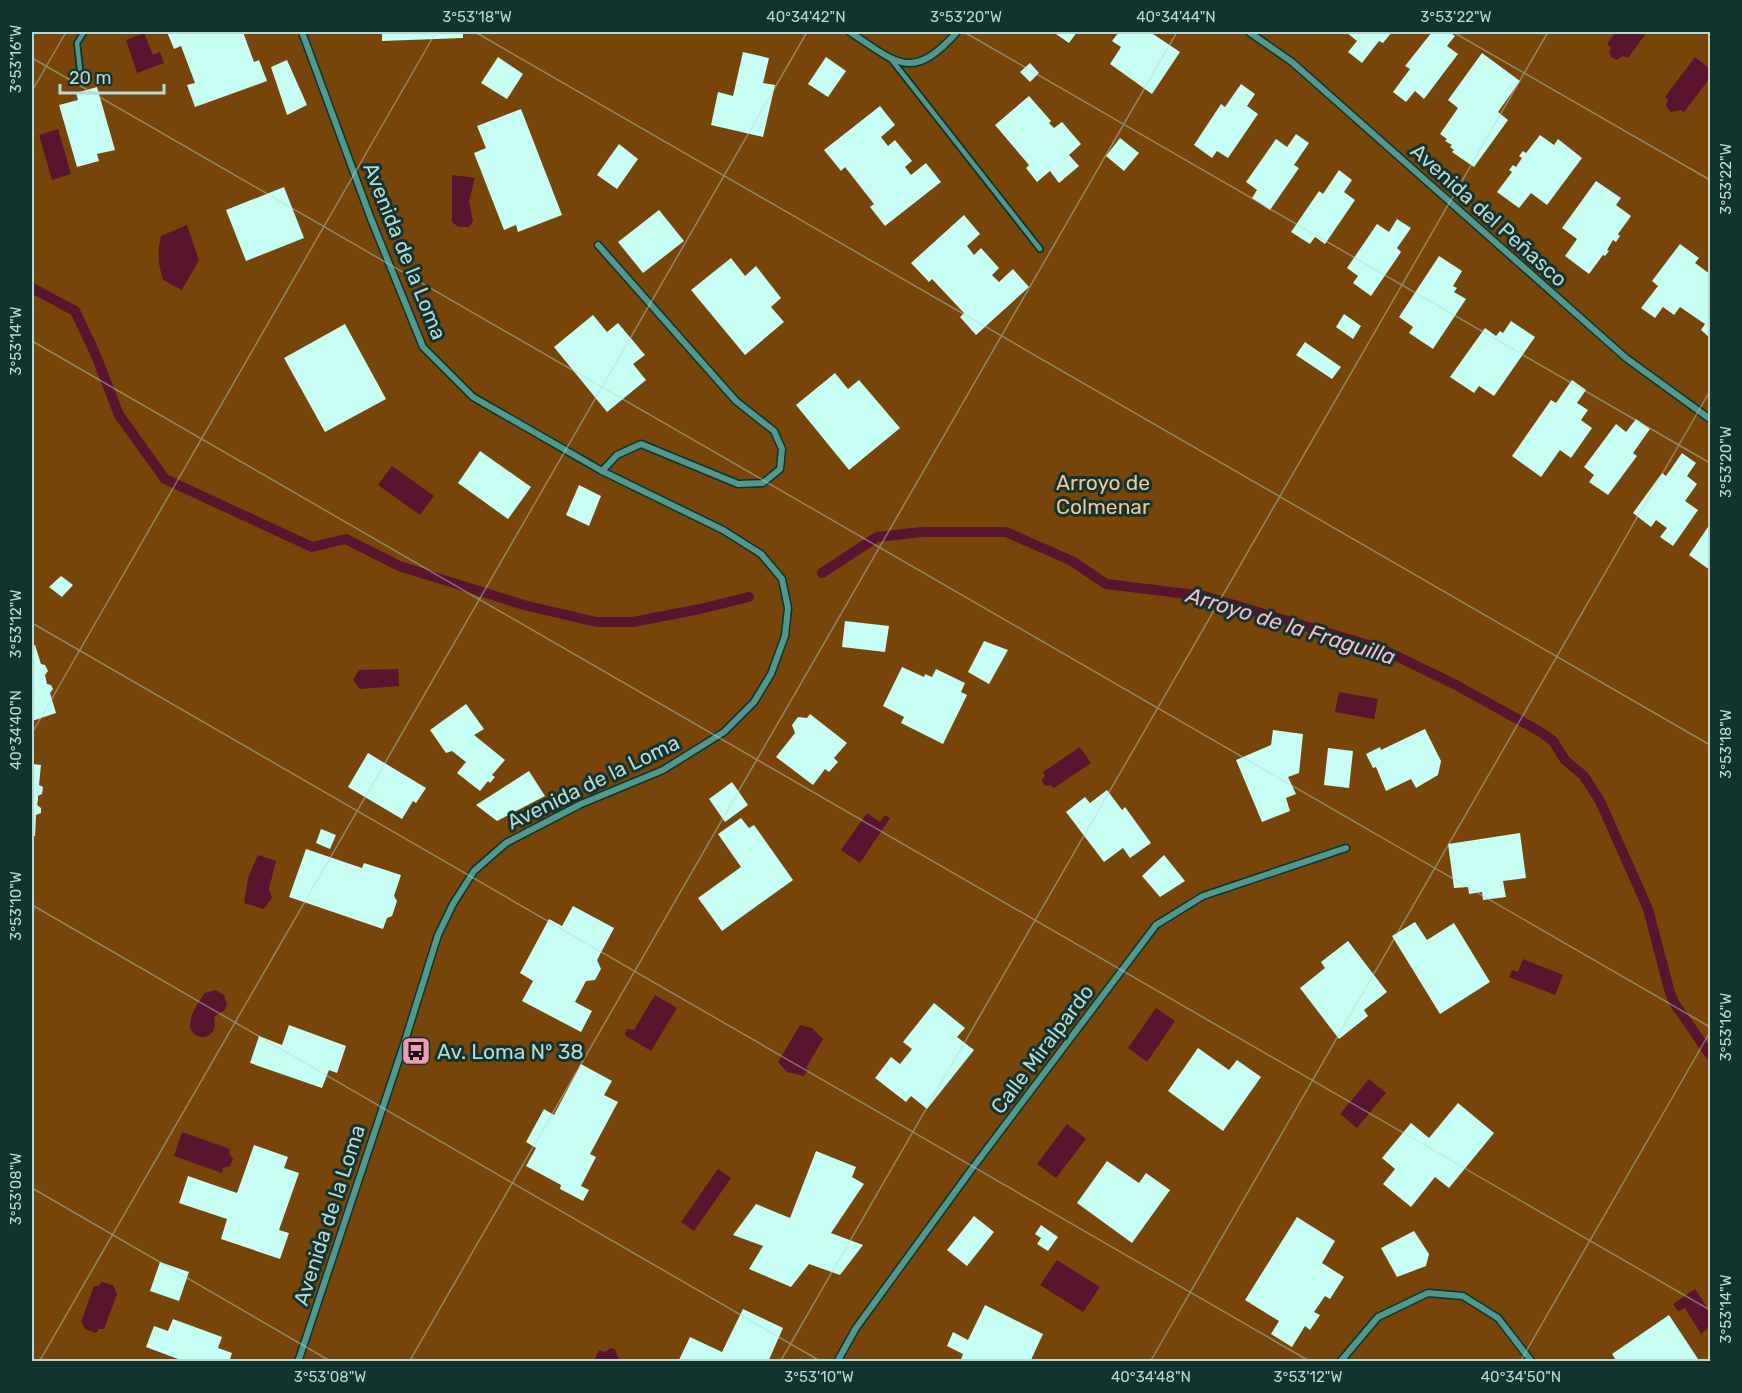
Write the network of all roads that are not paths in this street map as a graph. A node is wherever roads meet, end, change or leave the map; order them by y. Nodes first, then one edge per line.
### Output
1 (84, 32) edge
2 (302, 32) edge
3 (850, 32) edge
4 (957, 32) edge
5 (1249, 32) edge
6 (891, 59) junction
7 (80, 70) dead end
8 (598, 246) dead end
9 (1040, 249) dead end
10 (1710, 419) edge
11 (602, 471) junction
12 (1346, 848) dead end
13 (298, 1362) edge
14 (837, 1362) edge
15 (1340, 1362) edge
16 (1532, 1362) edge

1 - 7 lane
2 - 11 street, Avenida de la Loma
3 - 6 street
4 - 6 street
5 - 10 street, Avenida del Peñasco
6 - 9 lane
8 - 11 street
11 - 13 street, Avenida de la Loma
12 - 14 street, Calle Miralpardo
15 - 16 street

